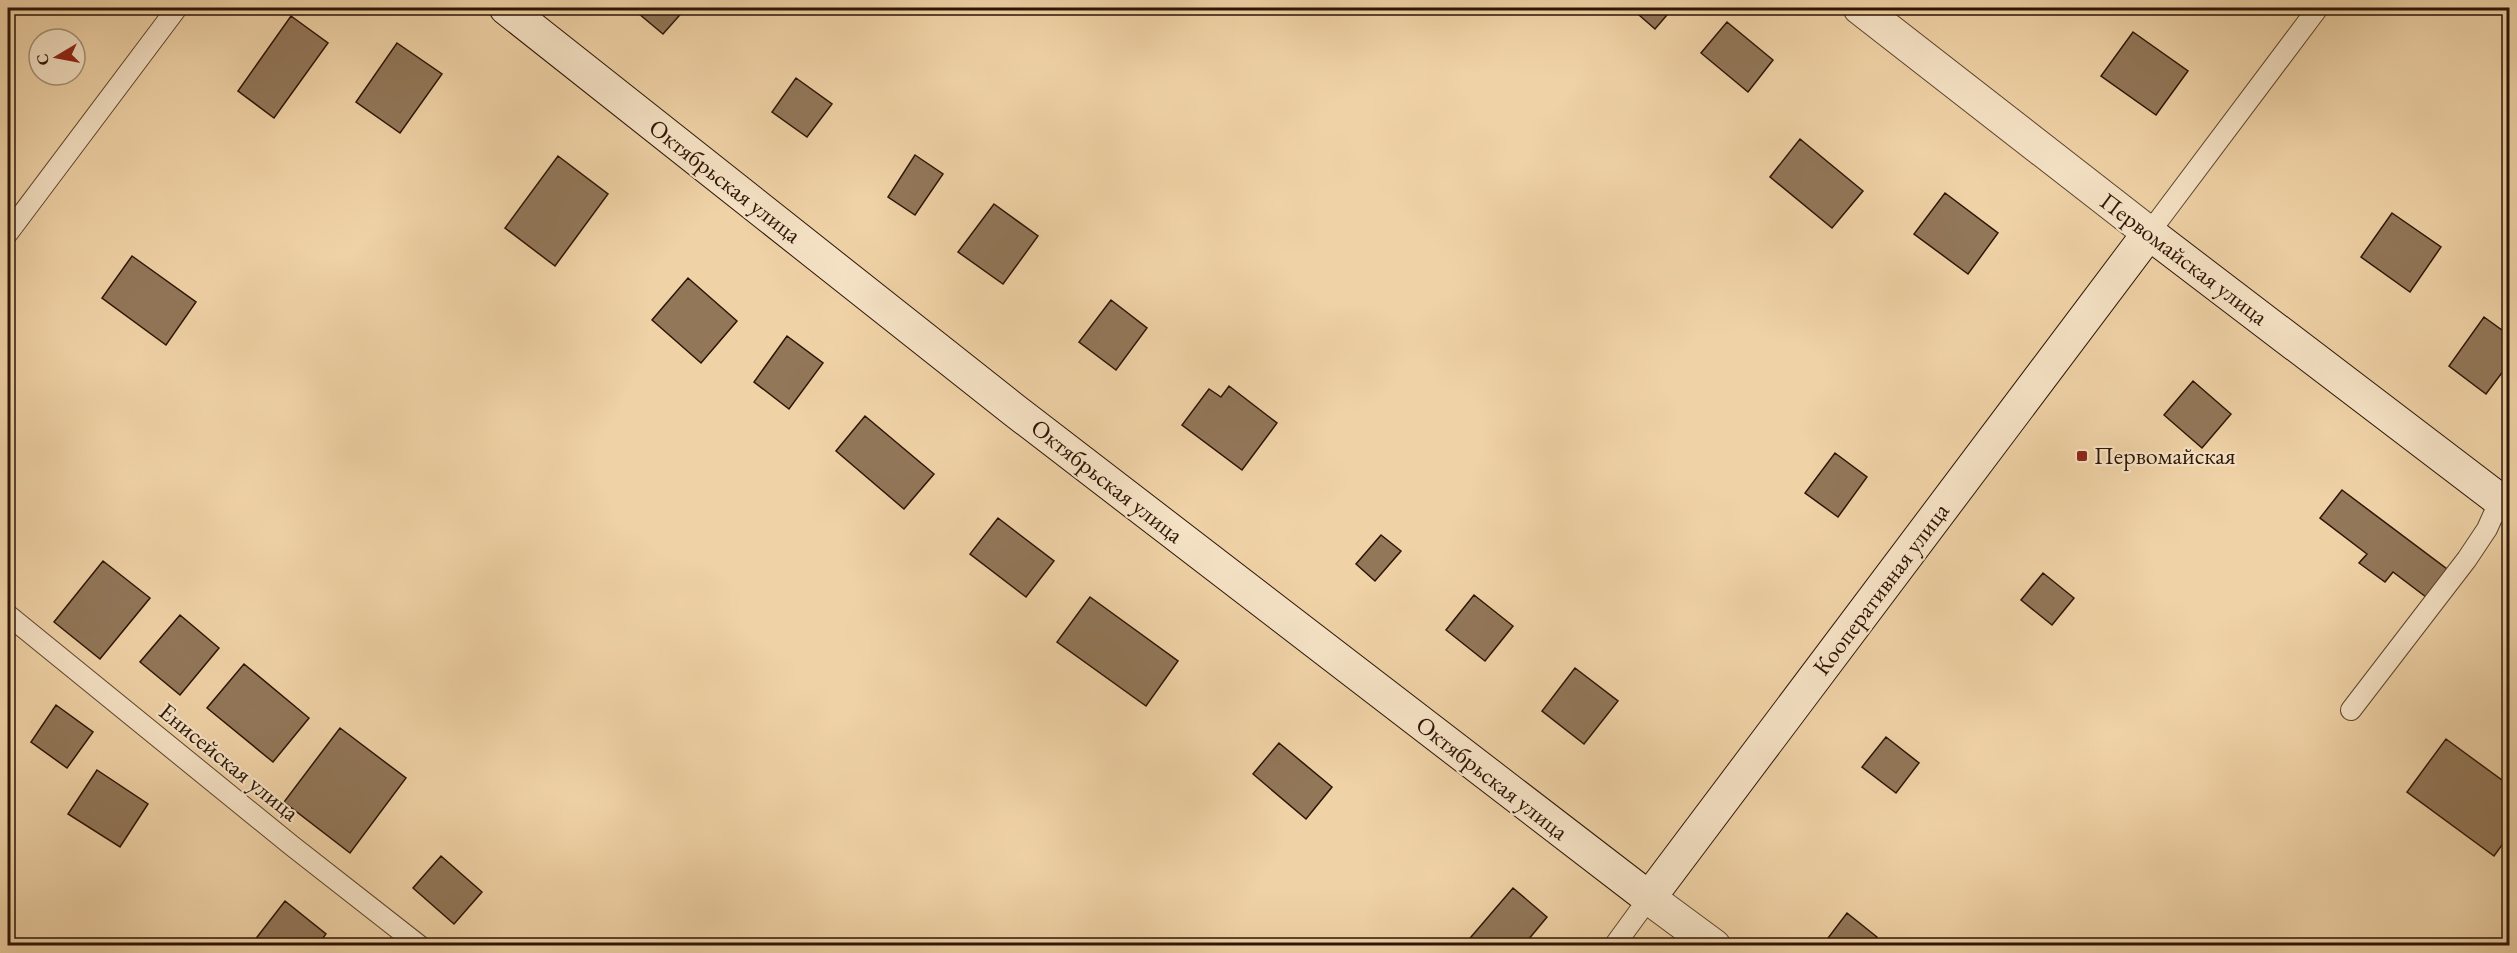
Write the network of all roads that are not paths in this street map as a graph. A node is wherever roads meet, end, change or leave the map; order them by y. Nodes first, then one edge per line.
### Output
1 (177, 8) edge
2 (506, 8) edge
3 (1860, 8) edge
4 (2318, 8) edge
5 (8, 233) edge
6 (2149, 233) junction
7 (2505, 504) edge
8 (8, 615) edge
9 (2351, 710) dead end
10 (1649, 898) junction
11 (420, 945) edge
12 (1614, 945) edge
13 (1714, 945) edge

1 - 5 lane
2 - 10 main road, Октябрьская улица
3 - 6 main road, Первомайская улица
4 - 6 lane
6 - 7 main road, Первомайская улица
6 - 10 main road, Кооперативная улица
7 - 9 lane
8 - 11 lane, Енисейская улица
10 - 12 lane, Кооперативная улица
10 - 13 main road, Октябрьская улица

